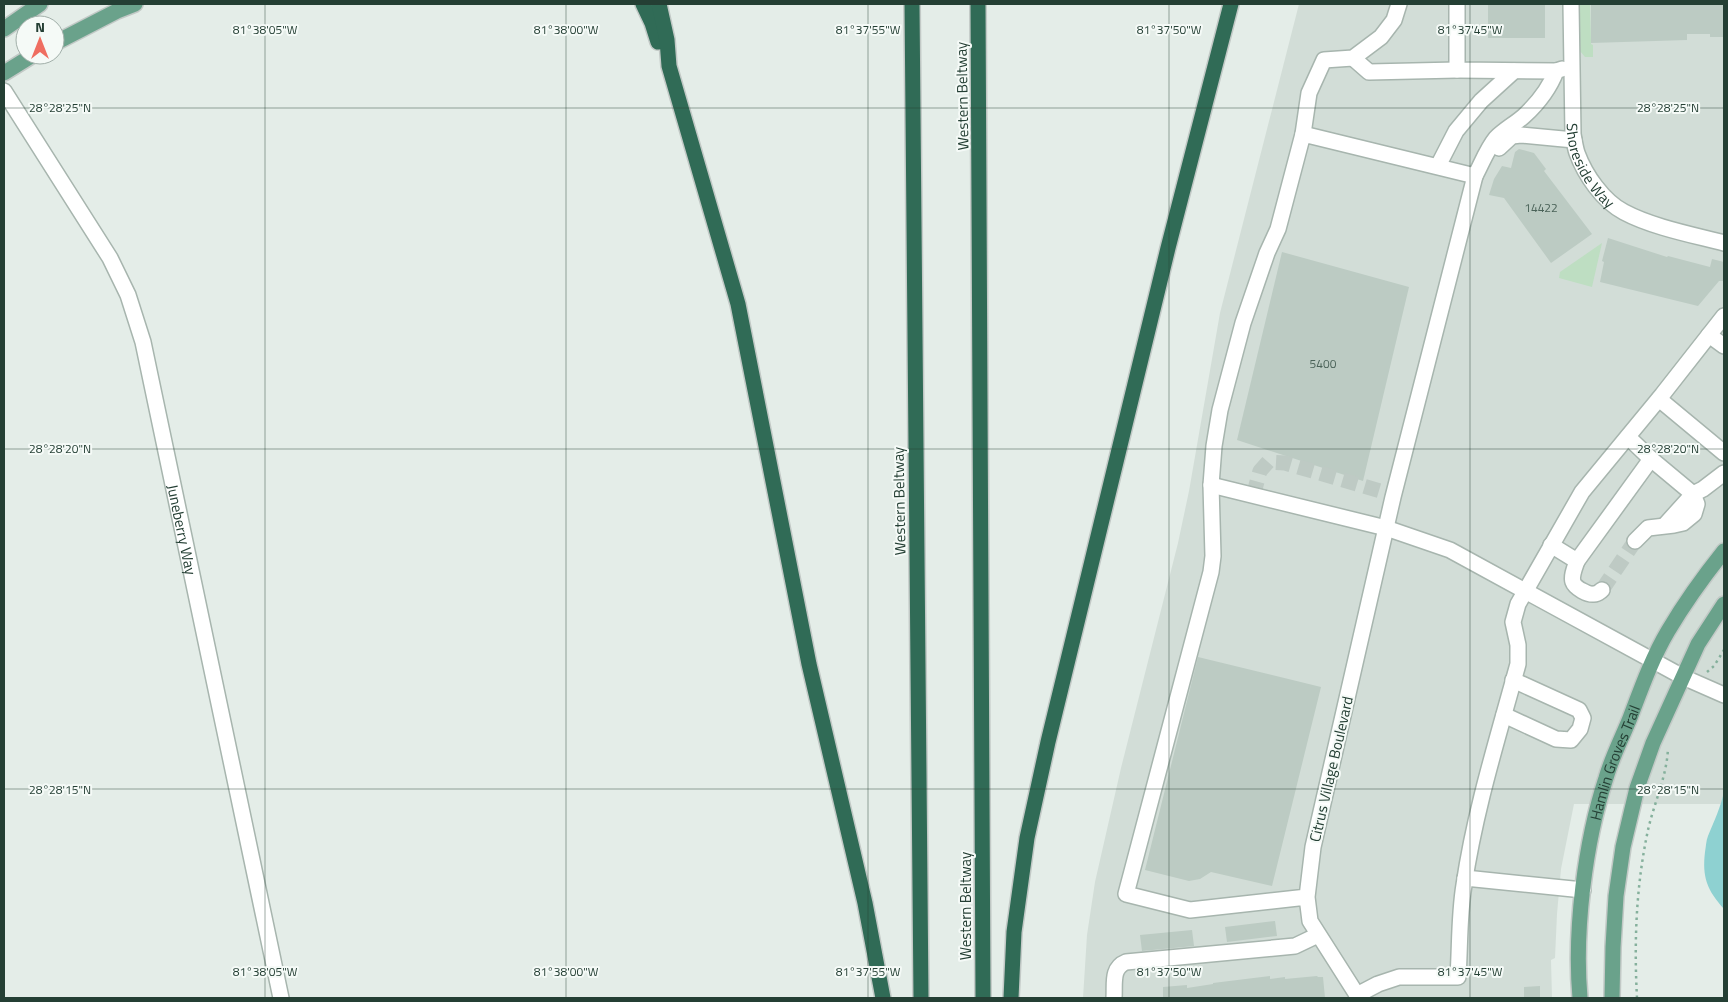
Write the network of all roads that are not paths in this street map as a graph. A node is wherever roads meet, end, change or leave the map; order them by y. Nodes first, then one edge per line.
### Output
1 (40, 4) edge
2 (135, 4) edge
3 (644, 4) edge
4 (659, 4) edge
5 (912, 4) edge
6 (978, 4) edge
7 (1231, 4) edge
8 (1399, 4) edge
9 (1457, 4) edge
10 (1572, 4) edge
11 (4, 29) edge
12 (65, 39) edge
13 (1354, 58) junction
14 (17, 65) edge
15 (1572, 65) junction
16 (669, 66) junction
17 (1457, 70) junction
18 (1514, 70) junction
19 (1556, 71) junction
20 (4, 73) edge
21 (4, 91) edge
22 (1524, 116) junction
23 (1303, 134) junction
24 (1549, 137) junction
25 (1574, 140) junction
26 (1438, 166) junction
27 (1475, 176) junction
28 (1724, 243) edge
29 (1724, 316) edge
30 (1710, 335) junction
31 (1724, 346) edge
32 (1659, 399) junction
33 (1628, 437) junction
34 (1724, 453) edge
35 (1651, 459) junction
36 (1724, 473) edge
37 (1211, 486) junction
38 (1693, 494) junction
39 (1386, 528) junction
40 (1635, 541) tunnel mouth
41 (1552, 545) junction
42 (1724, 551) edge
43 (1577, 561) junction
44 (1602, 590) dead end
45 (1524, 591) junction
46 (1724, 604) edge
47 (1652, 661) junction
48 (1513, 680) junction
49 (1689, 680) junction
50 (1724, 695) edge
51 (1504, 715) junction
52 (1465, 878) junction
53 (1583, 890) junction
54 (1307, 897) junction
55 (1318, 935) junction
56 (1358, 996) edge
57 (281, 998) edge
58 (883, 998) edge
59 (921, 998) edge
60 (983, 998) edge
61 (1011, 998) edge
62 (1114, 998) edge
63 (1580, 998) edge
64 (1612, 998) edge

1 - 11 main road
2 - 12 main road
3 - 16 highway
4 - 16 highway
5 - 59 highway, Western Beltway
6 - 60 highway, Western Beltway
7 - 61 highway
8 - 13 street
9 - 17 street
10 - 15 street, Shoreside Way
13 - 17 street
13 - 23 street
14 - 20 main road
15 - 19 street
15 - 25 street, Shoreside Way
16 - 58 highway
17 - 18 street
18 - 19 street
18 - 26 street
19 - 22 street
21 - 57 street, Juneberry Way
22 - 24 street
22 - 27 street
23 - 26 street
23 - 37 street
24 - 25 street
24 - 27 street
25 - 28 street, Shoreside Way
26 - 27 street
27 - 39 street, Citrus Village Boulevard
29 - 30 street
30 - 31 street
30 - 32 street
32 - 33 street
32 - 34 street
33 - 35 street
33 - 41 street
35 - 38 street
35 - 43 street
36 - 38 street
37 - 39 street
37 - 54 street
38 - 40 street
39 - 45 street
39 - 54 street, Citrus Village Boulevard
41 - 43 street
41 - 45 street
42 - 47 main road, Hamlin Groves Trail
43 - 44 street
45 - 47 street
45 - 48 street
46 - 49 main road, Hamlin Groves Trail
47 - 49 street
47 - 53 main road, Hamlin Groves Trail
48 - 51 street
48 - 51 street
49 - 50 street
49 - 64 main road, Hamlin Groves Trail
51 - 52 street
52 - 53 street
52 - 56 street
53 - 63 main road, Hamlin Groves Trail
54 - 55 street, Citrus Village Boulevard
55 - 56 street, Citrus Village Boulevard
55 - 62 street

